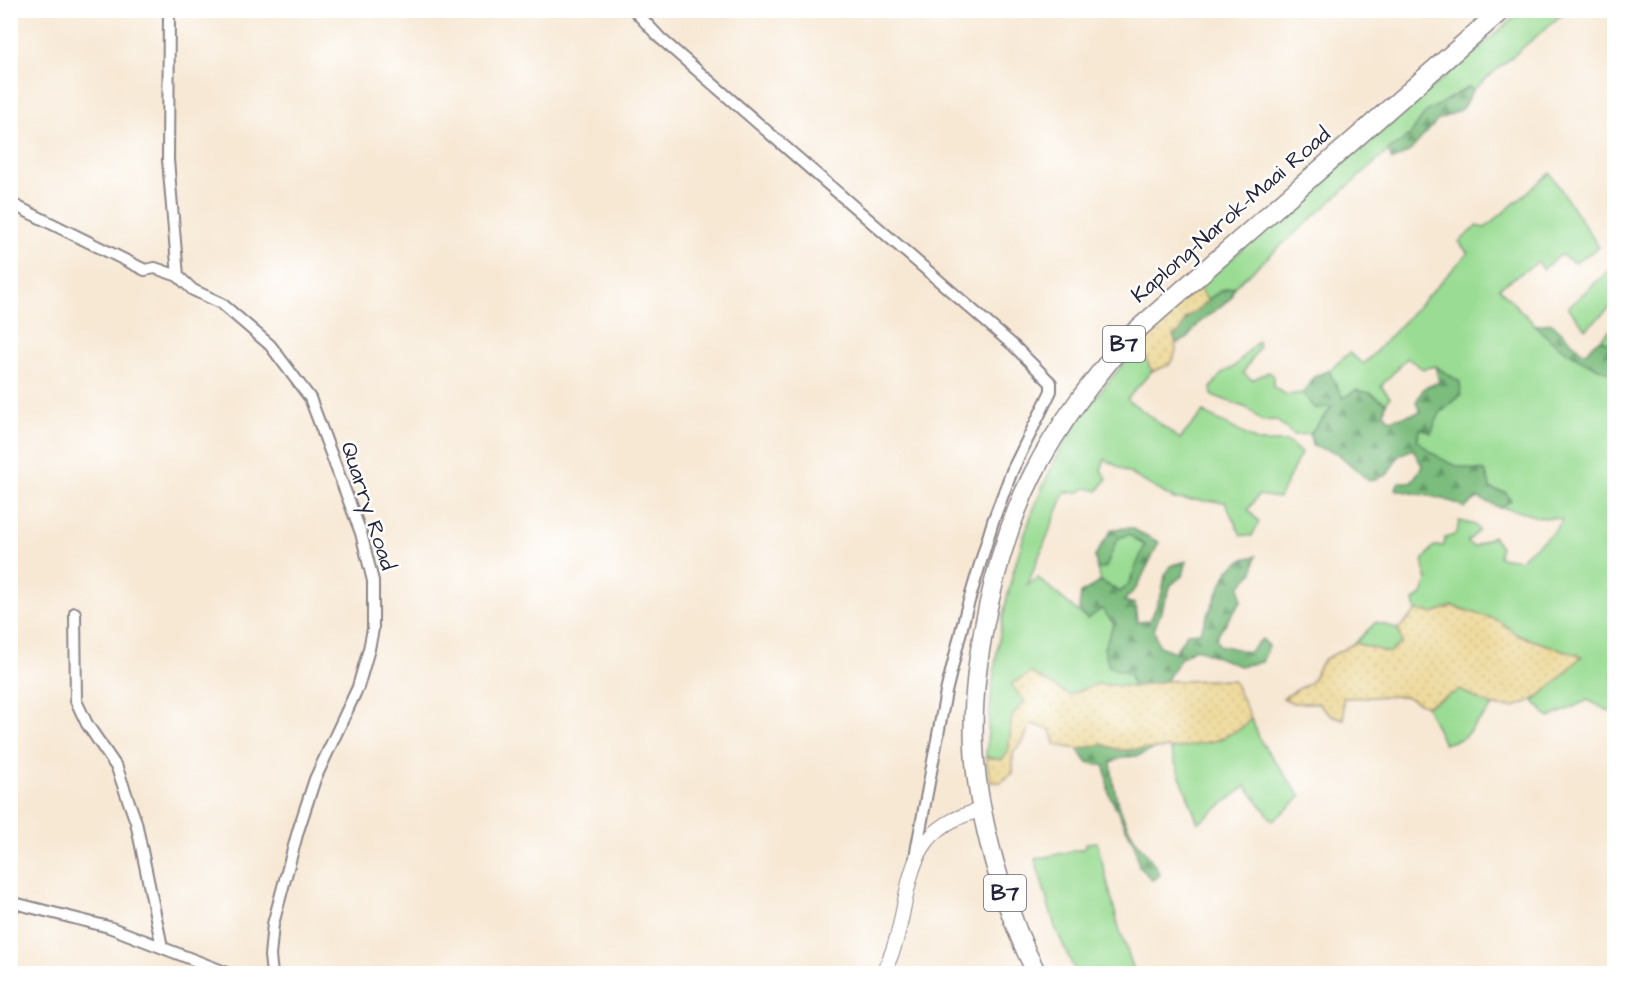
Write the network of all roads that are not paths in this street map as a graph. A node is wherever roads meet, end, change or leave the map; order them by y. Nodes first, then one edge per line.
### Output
1 (169, 10) edge
2 (634, 10) edge
3 (1502, 10) edge
4 (10, 203) edge
5 (178, 276) junction
6 (75, 613) dead end
7 (982, 810) junction
8 (915, 858) junction
9 (10, 902) edge
10 (162, 947) junction
11 (230, 974) edge
12 (272, 974) edge
13 (882, 974) edge
14 (1037, 974) edge

1 - 5 street
2 - 8 street
3 - 7 highway, Kaplong-Narok-Maai Road / B7
4 - 5 street
5 - 12 street, Quarry Road
6 - 10 street
7 - 8 main road
7 - 14 highway, Kaplong-Narok-Maai Road / B7
8 - 13 main road
9 - 10 street
10 - 11 street

